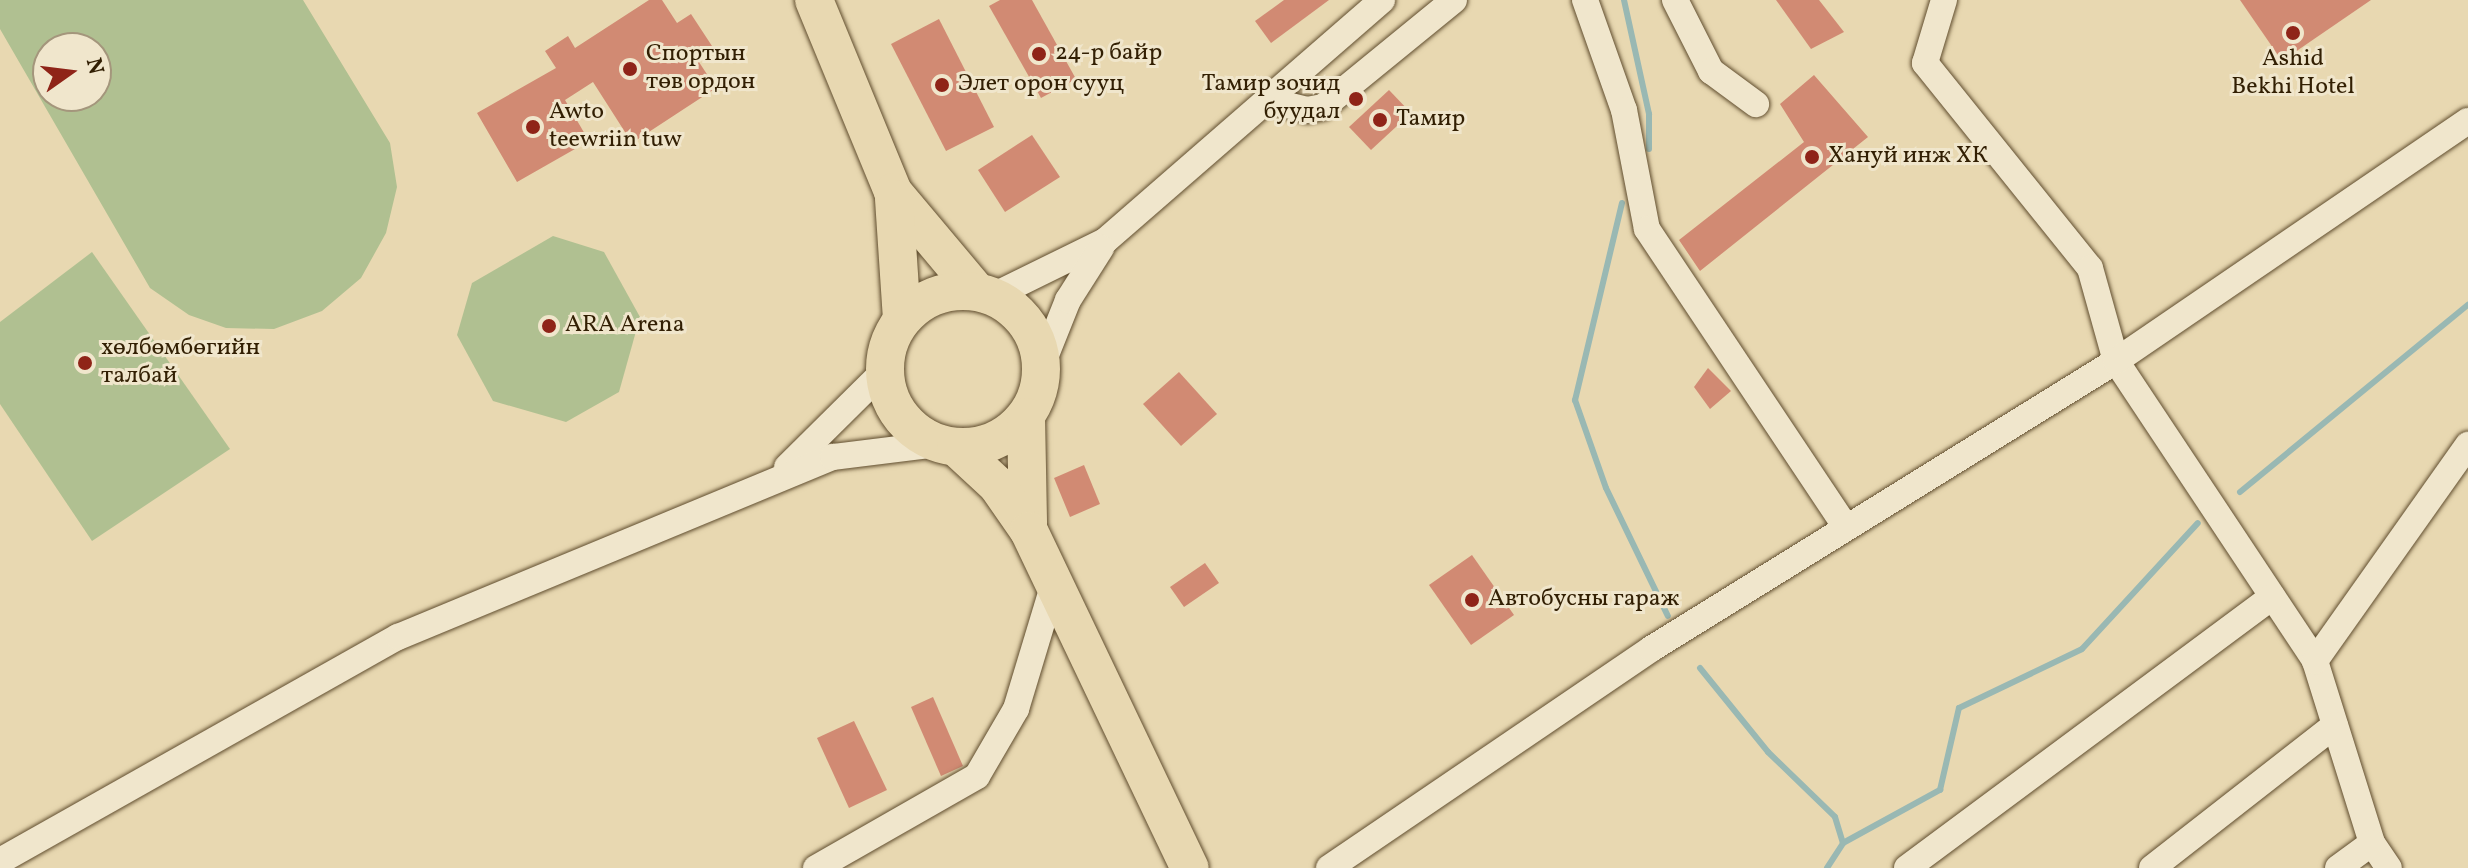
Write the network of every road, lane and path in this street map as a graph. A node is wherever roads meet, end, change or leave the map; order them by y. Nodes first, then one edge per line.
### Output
1 (814, 0) edge
2 (1454, 0) edge
3 (1585, 0) edge
4 (1675, 0) edge
5 (1944, 0) edge
6 (1375, 2) edge
7 (1267, 100) junction
8 (1756, 104) dead end
9 (2468, 121) edge
10 (893, 192) junction
11 (1105, 241) junction
12 (984, 294) junction
13 (902, 320) junction
14 (2116, 361) junction
15 (1042, 365) junction
16 (885, 370) junction
17 (1026, 417) junction
18 (2468, 445) edge
19 (947, 446) junction
20 (766, 485) junction
21 (1845, 526) junction
22 (1029, 531) junction
23 (1054, 583) junction
24 (2272, 597) junction
25 (2315, 661) junction
26 (2335, 725) junction
27 (2372, 843) junction
28 (0, 861) edge
29 (816, 868) edge
30 (1190, 868) edge
31 (1329, 868) edge
32 (1907, 868) edge
33 (2152, 868) edge
34 (2338, 868) edge
35 (2389, 868) edge

1 - 10 highway
2 - 7 street
3 - 21 street
4 - 8 street
5 - 14 street
6 - 7 street
7 - 11 street
9 - 14 street
10 - 12 highway
10 - 13 highway
11 - 12 street
11 - 15 street
12 - 13 highway
12 - 15 highway
13 - 16 highway
14 - 21 street
14 - 24 street
15 - 17 highway
16 - 19 highway
16 - 20 street
17 - 19 highway
17 - 22 highway
18 - 25 street
19 - 20 street
19 - 22 highway
20 - 28 street
21 - 31 street
22 - 23 highway
23 - 29 street
23 - 30 highway
24 - 25 street
24 - 32 street
25 - 26 street
26 - 27 street
26 - 33 street
27 - 34 street
27 - 35 street

